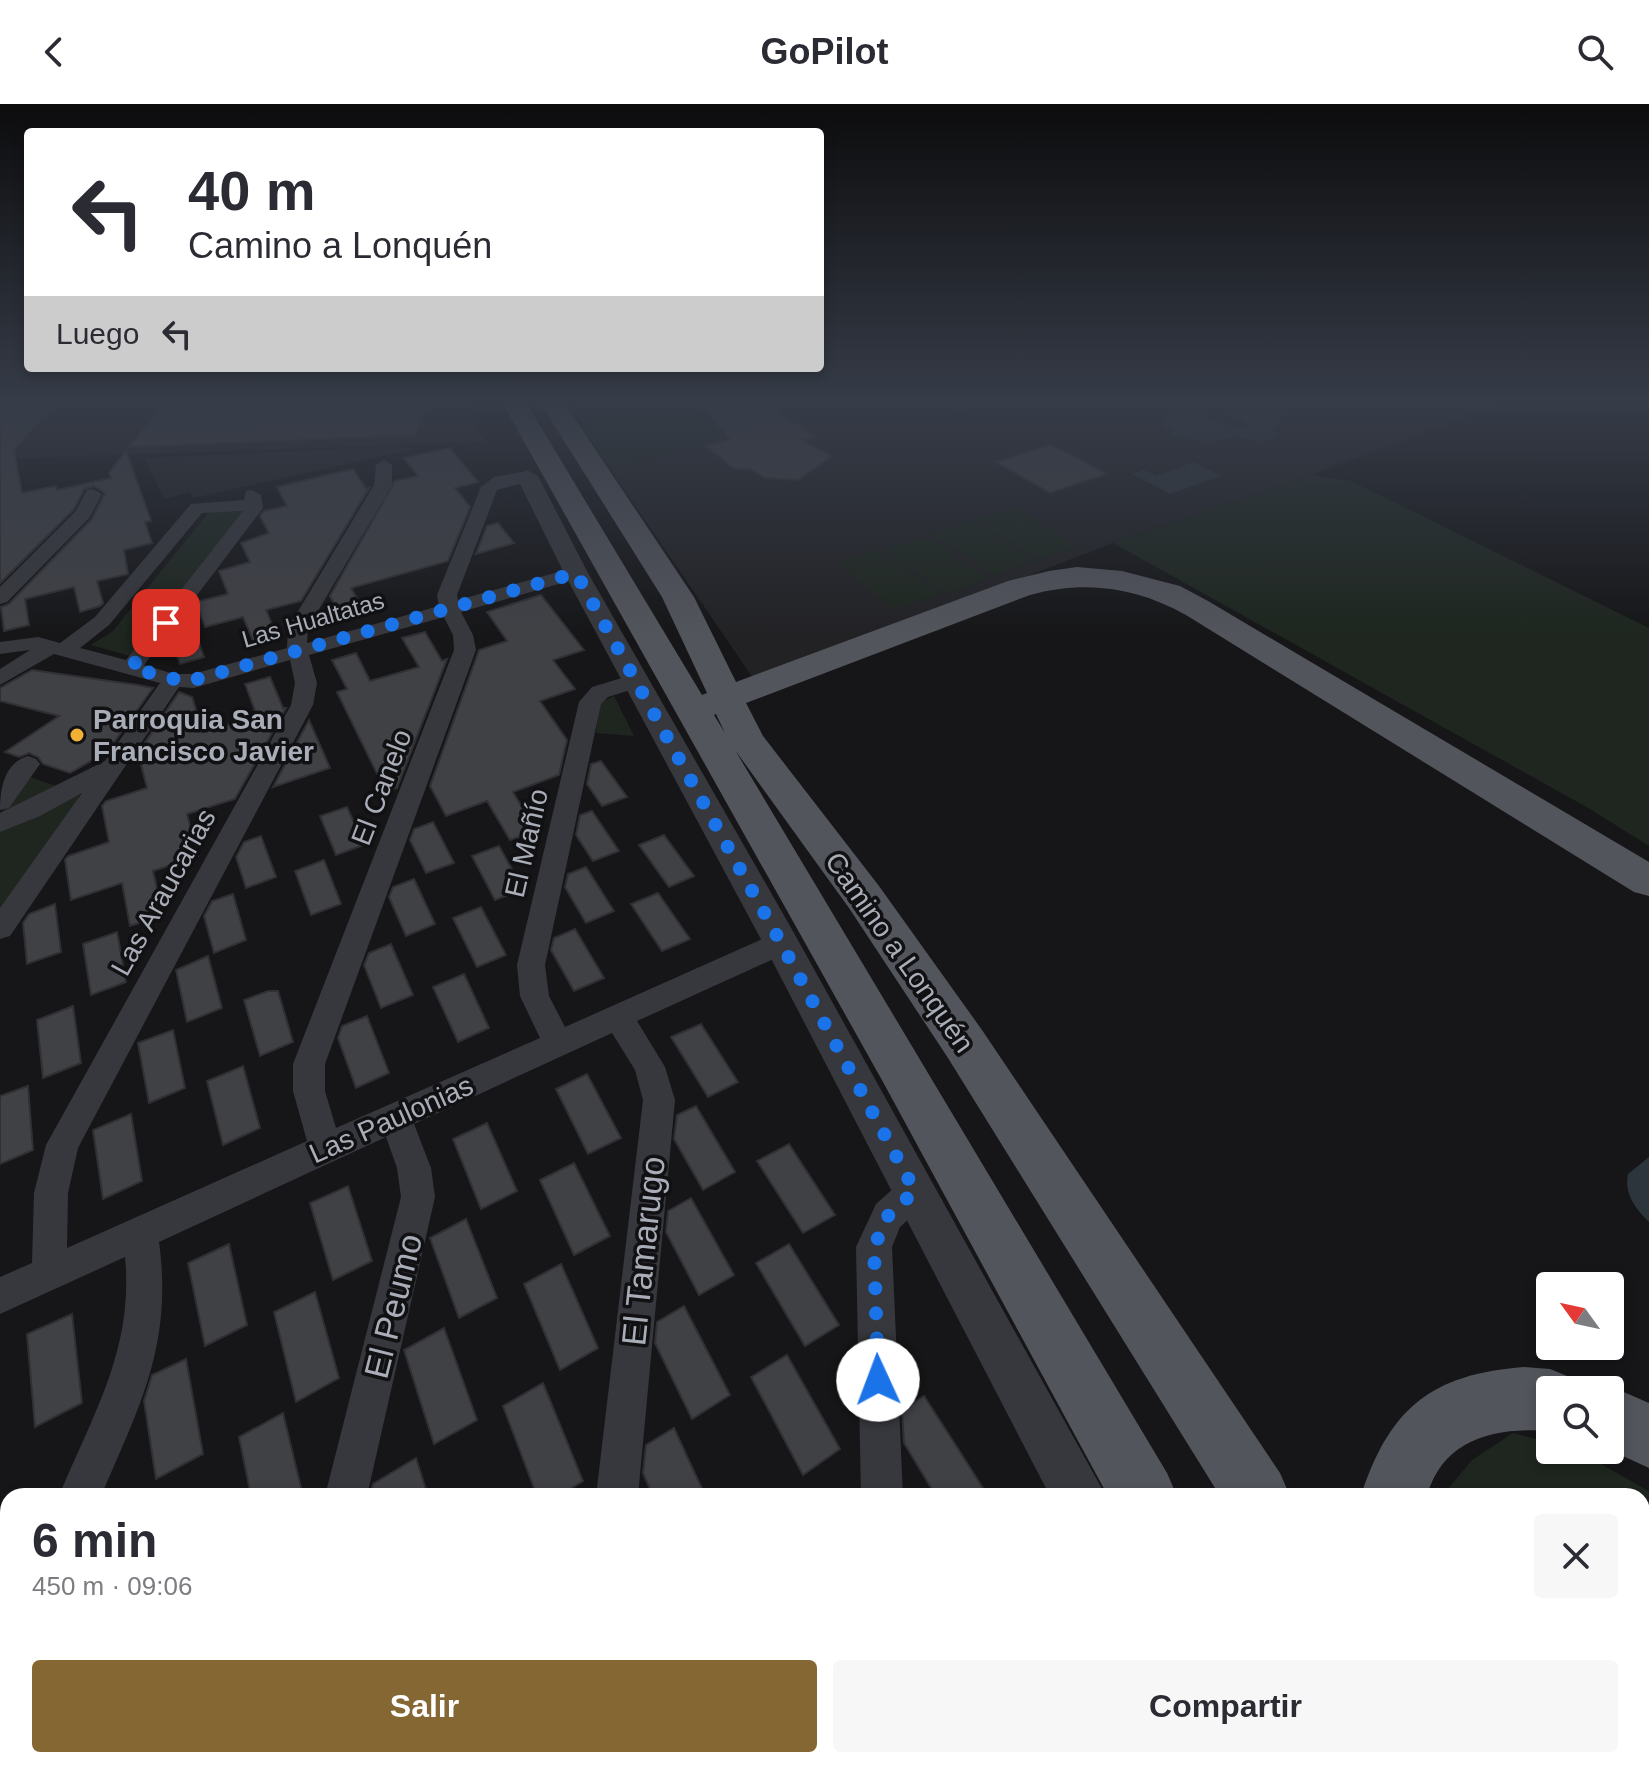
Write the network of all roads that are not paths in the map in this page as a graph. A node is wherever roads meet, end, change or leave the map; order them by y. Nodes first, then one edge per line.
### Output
1 (383, 482) edge
2 (498, 482) edge
3 (529, 482) edge
4 (565, 482) edge
5 (603, 482) edge
6 (93, 494) dead end
7 (576, 573) junction
8 (0, 598) edge
9 (450, 608) junction
10 (0, 648) edge
11 (58, 648) junction
12 (298, 651) junction
13 (131, 668) junction
14 (0, 678) edge
15 (173, 680) junction
16 (635, 681) junction
17 (709, 705) junction
18 (119, 763) junction
19 (28, 764) dead end
20 (0, 802) edge
21 (0, 823) edge
22 (1649, 881) edge
23 (0, 929) edge
24 (781, 943) junction
25 (618, 1017) junction
26 (559, 1043) junction
27 (395, 1117) junction
28 (326, 1149) junction
29 (915, 1191) junction
30 (140, 1233) junction
31 (51, 1273) junction
32 (0, 1296) edge
33 (1536, 1400) edge
34 (1624, 1424) edge
35 (1649, 1436) edge
36 (83, 1488) edge
37 (348, 1488) edge
38 (618, 1488) edge
39 (882, 1488) edge
40 (1075, 1488) edge
41 (1140, 1488) edge
42 (1252, 1488) edge
43 (1397, 1488) edge

1 - 12 street, Las Araucarias
2 - 9 street
3 - 7 street
4 - 17 main road, Camino a Lonquén
5 - 17 main road, Camino a Lonquén
6 - 8 street
7 - 9 street, Las Hualtatas
7 - 16 street
9 - 12 street, Las Hualtatas
9 - 28 street, El Canelo
10 - 11 street, Las Hualtatas
11 - 13 street, Las Hualtatas
11 - 13 street
11 - 14 street
12 - 15 street, Las Hualtatas
12 - 31 street, Las Araucarias
13 - 15 street, Las Hualtatas
15 - 18 street
16 - 24 street
16 - 26 street, El Mañío
17 - 22 main road
17 - 41 main road, Camino a Lonquén
17 - 42 main road, Camino a Lonquén
18 - 21 street
18 - 23 street
19 - 20 street
24 - 25 street, Las Paulonias
24 - 29 street
25 - 26 street, Las Paulonias
25 - 38 street, El Tamarugo
26 - 27 street, Las Paulonias
27 - 28 street, Las Paulonias
27 - 37 street, El Peumo
28 - 30 street, Las Paulonias
29 - 39 street
29 - 40 street
30 - 31 street, Las Paulonias
30 - 36 street
31 - 32 street, Las Paulonias
33 - 43 main road
34 - 35 main road

